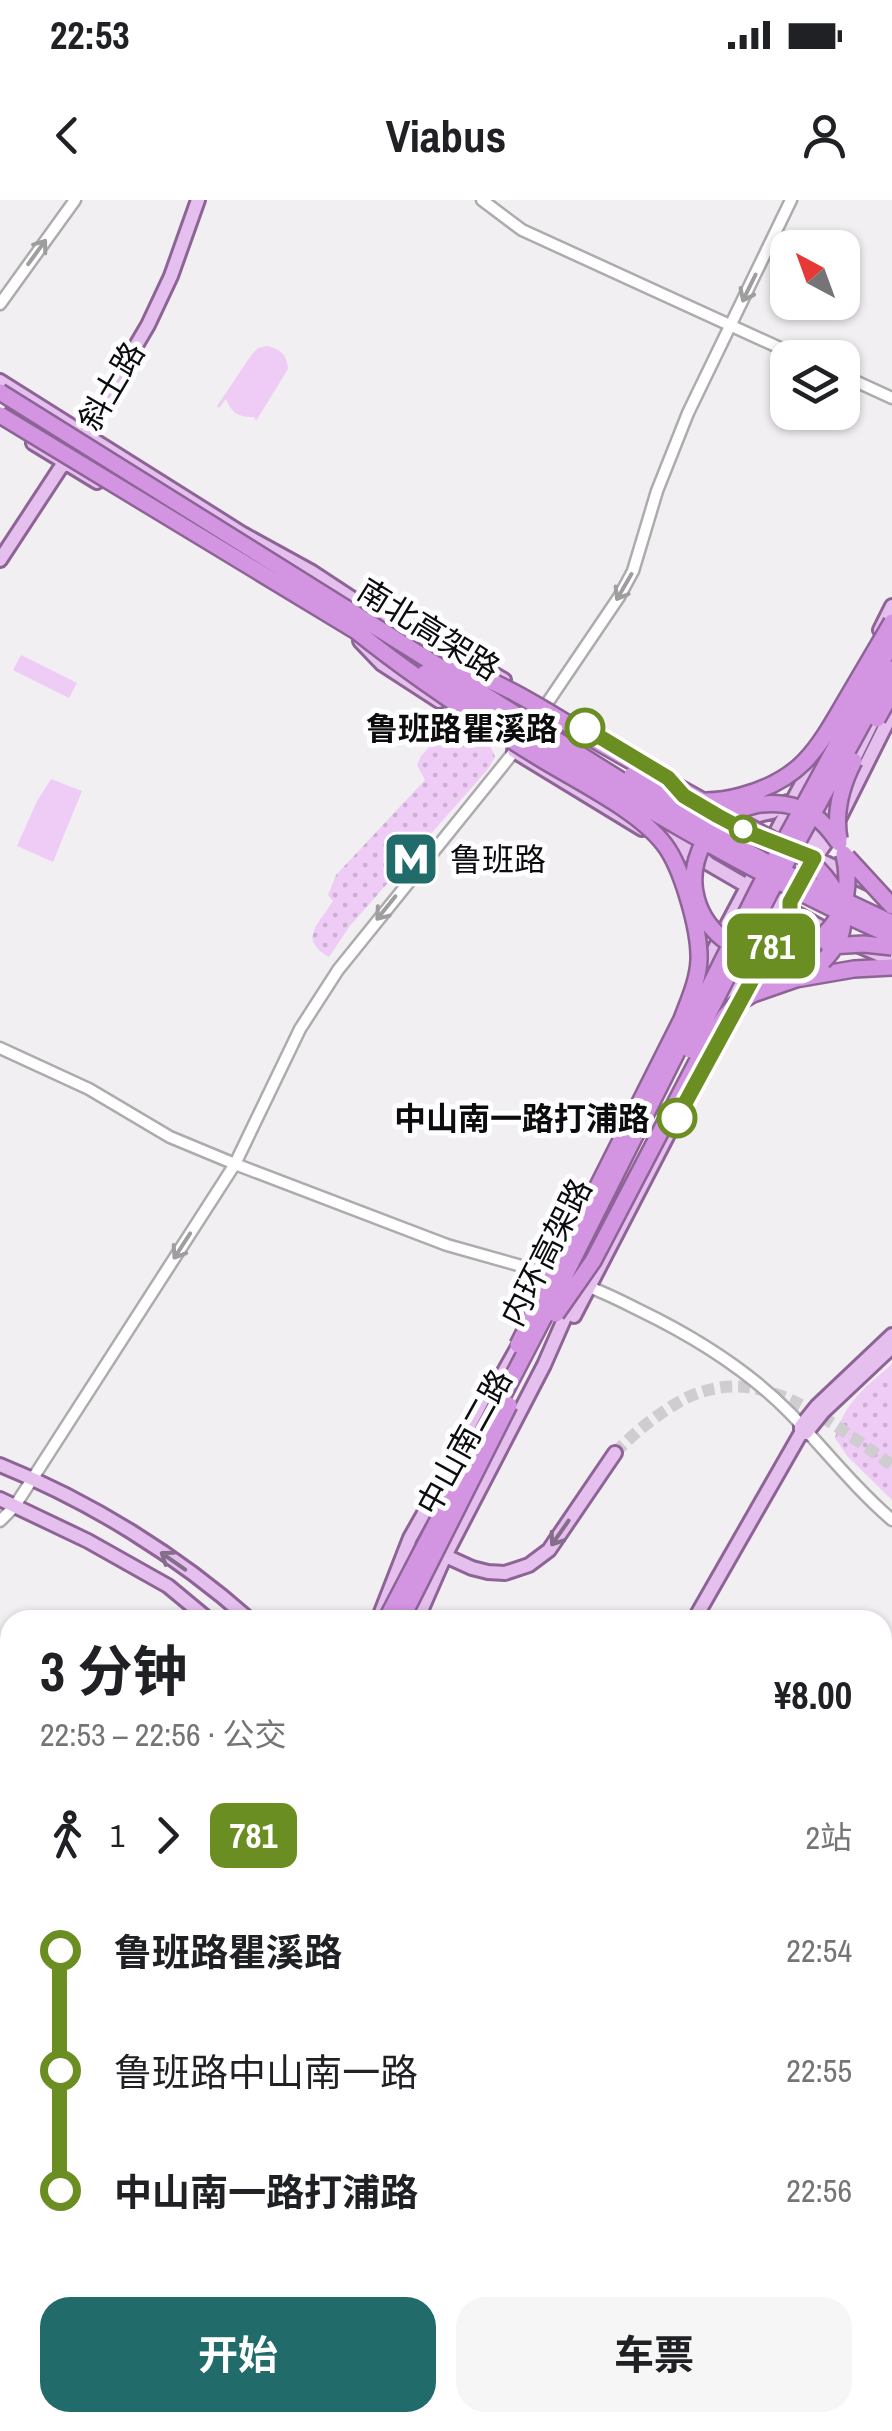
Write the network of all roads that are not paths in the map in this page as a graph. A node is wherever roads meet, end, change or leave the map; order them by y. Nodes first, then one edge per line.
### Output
1 (75, 200) edge
2 (198, 200) edge
3 (482, 200) edge
4 (791, 200) edge
5 (0, 304) edge
6 (731, 325) junction
7 (770, 343) edge
8 (0, 382) edge
9 (860, 383) edge
10 (0, 392) edge
11 (892, 398) edge
12 (0, 414) edge
13 (0, 423) edge
14 (84, 432) junction
15 (63, 462) junction
16 (0, 560) edge
17 (892, 606) edge
18 (892, 622) edge
19 (357, 629) junction
20 (892, 632) edge
21 (892, 643) edge
22 (454, 666) junction
23 (892, 669) edge
24 (892, 682) edge
25 (892, 692) edge
26 (543, 709) junction
27 (892, 714) edge
28 (518, 745) junction
29 (819, 750) junction
30 (798, 769) junction
31 (795, 796) junction
32 (687, 797) junction
33 (710, 803) junction
34 (767, 803) junction
35 (744, 808) junction
36 (729, 821) junction
37 (774, 840) junction
38 (842, 849) junction
39 (808, 859) junction
40 (677, 863) junction
41 (757, 882) junction
42 (696, 894) junction
43 (892, 895) edge
44 (892, 906) edge
45 (785, 907) junction
46 (736, 909) junction
47 (892, 923) edge
48 (696, 936) junction
49 (892, 936) edge
50 (772, 944) junction
51 (892, 947) edge
52 (796, 952) junction
53 (722, 962) junction
54 (892, 964) edge
55 (796, 979) junction
56 (738, 982) junction
57 (0, 1048) edge
58 (235, 1164) junction
59 (558, 1276) junction
60 (584, 1285) junction
61 (556, 1314) junction
62 (892, 1335) edge
63 (892, 1347) edge
64 (803, 1430) junction
65 (476, 1445) junction
66 (616, 1453) tunnel mouth
67 (0, 1465) edge
68 (33, 1478) junction
69 (0, 1499) edge
70 (14, 1507) junction
71 (0, 1520) edge
72 (892, 1520) edge
73 (410, 1538) junction
74 (446, 1556) junction
75 (198, 1610) edge
76 (239, 1610) edge
77 (385, 1610) edge
78 (387, 1610) edge
79 (406, 1610) edge
80 (421, 1610) edge
81 (700, 1610) edge

5 -> 1 street
2 - 14 main road, 斜土路
3 - 6 street
4 -> 6 street
6 - 7 street
6 -> 26 street
8 - 14 main road
9 - 11 street
10 - 19 highway, 南北高架路, bridge
12 - 19 highway, 南北高架路, bridge
13 - 15 main road
14 - 15 main road, 斜土路
14 - 26 main road
15 - 16 main road, 斜土路
15 - 19 main road
17 - 29 main road, 中山南二路
18 - 30 highway, bridge
19 - 22 highway, bridge
19 - 28 main road
19 - 40 highway, bridge
19 - 47 highway, 南北高架路, bridge
19 - 49 highway, 南北高架路, bridge
20 - 37 main road
21 - 65 highway, 内环高架路, bridge
22 - 33 highway, bridge
22 - 55 highway, bridge
23 - 61 highway, 内环高架路, bridge
24 - 39 main road, 中山南二路
25 - 38 highway, bridge
26 - 28 street
26 - 32 main road
27 - 39 main road
28 - 41 main road
28 -> 58 street
29 - 31 main road, 中山南二路
29 - 32 main road
30 - 33 highway, bridge
30 - 34 highway, bridge
31 - 36 main road
31 - 37 main road, 中山南二路
32 - 36 main road
33 - 35 highway, bridge
34 - 35 highway, bridge
34 - 38 highway, bridge
35 - 42 highway, bridge
36 - 37 main road
37 - 39 main road
37 - 41 main road, 中山南二路
38 - 44 highway, bridge
38 - 52 highway, bridge
39 - 41 main road
39 - 43 main road
39 - 45 main road, 中山南二路
40 - 42 highway, bridge
40 - 48 highway, bridge
41 - 45 main road
41 - 46 main road, 中山南二路
41 - 53 main road
42 - 48 highway, bridge
42 - 52 highway, bridge
45 - 50 main road, 中山南二路
45 - 54 main road
45 - 56 main road, 中山南二路
46 - 53 main road
46 - 59 main road, 中山南二路
48 - 65 highway, bridge
50 - 56 main road
50 - 60 main road, 中山南二路
51 - 52 highway, bridge
53 - 59 main road
54 - 55 highway
55 - 61 highway, bridge
56 - 60 main road, 中山南二路
57 - 58 street
58 - 59 street
58 -> 68 street
59 - 60 street
59 - 73 main road, 中山南二路
60 - 64 street
60 - 74 main road, 中山南二路
61 - 79 highway, 内环高架路, bridge
62 - 64 main road
63 - 64 main road
64 - 72 street
64 - 81 main road
65 - 78 highway, 内环高架路, bridge
66 -> 74 main road
67 - 68 main road
68 - 70 street
76 -> 68 main road
69 - 70 main road
70 - 71 street
70 - 75 main road
73 - 74 main road
73 - 77 main road, 中山南二路
74 - 80 main road, 中山南二路

